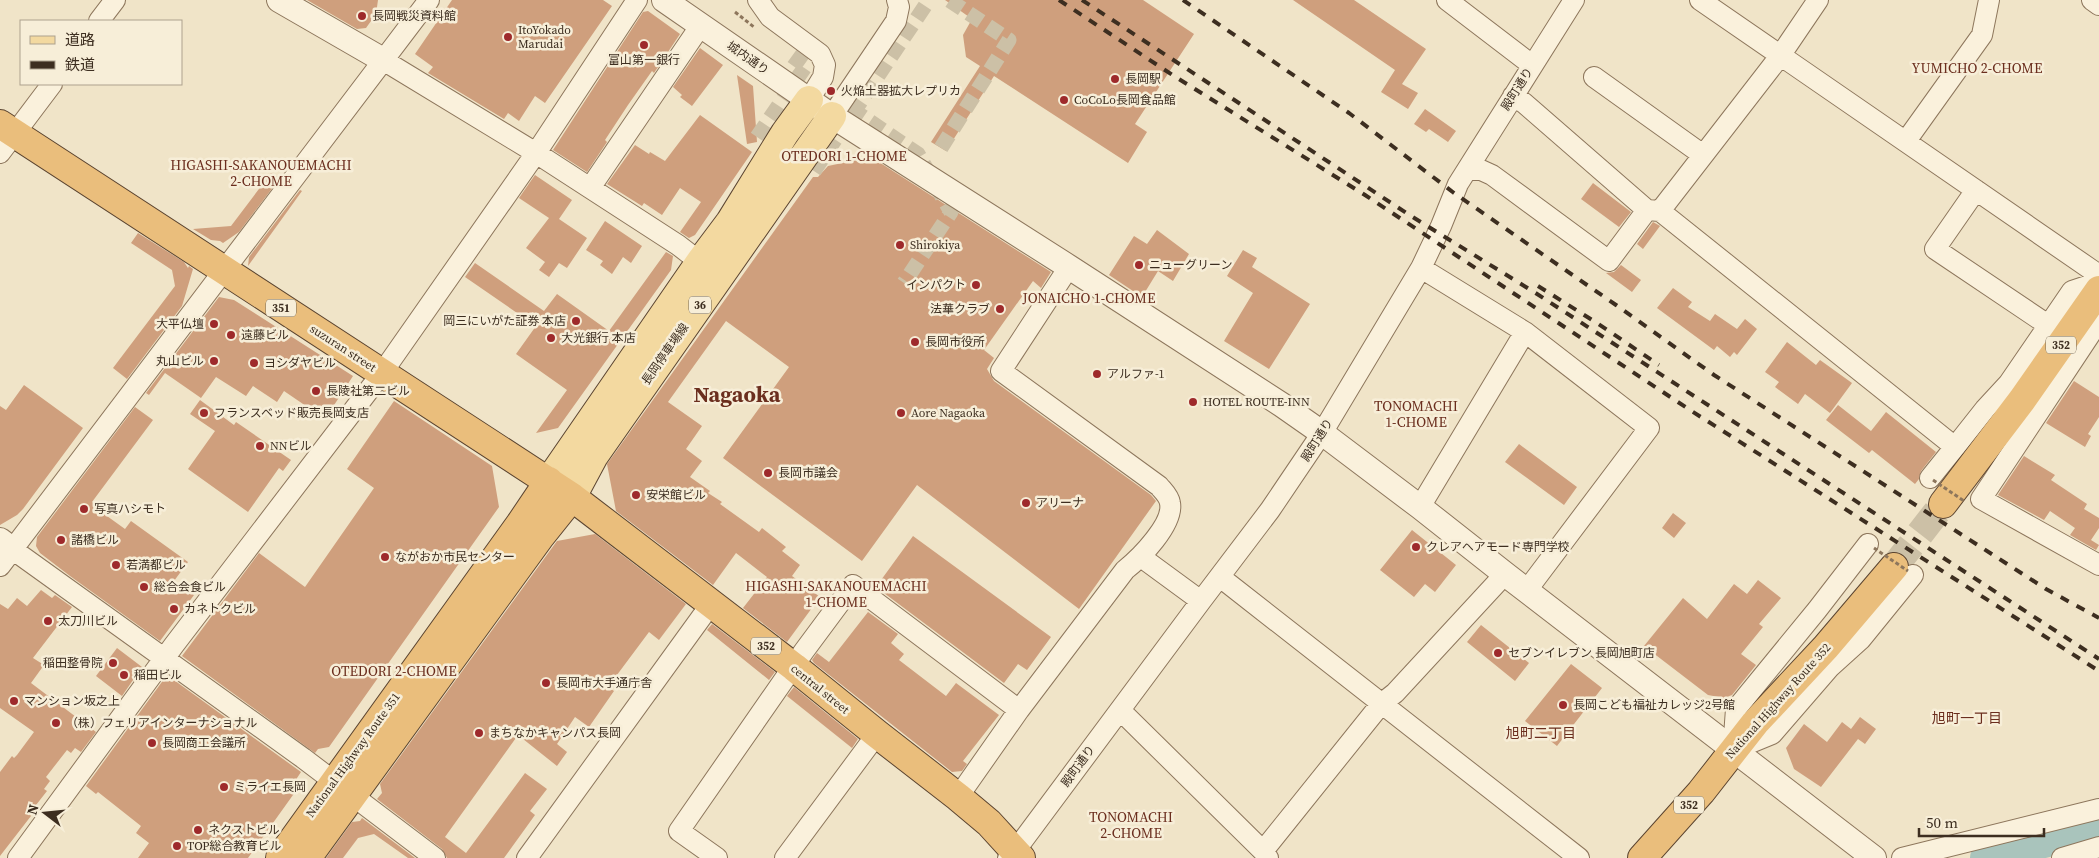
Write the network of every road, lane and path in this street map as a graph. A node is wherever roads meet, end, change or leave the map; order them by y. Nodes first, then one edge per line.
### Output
1 (115, 0) edge
2 (279, 0) edge
3 (429, 0) edge
4 (637, 0) edge
5 (664, 0) edge
6 (758, 0) edge
7 (897, 0) edge
8 (1448, 0) edge
9 (1574, 0) edge
10 (1700, 0) edge
11 (1818, 0) edge
12 (1989, 0) edge
13 (2092, 0) edge
14 (2099, 5) edge
15 (768, 8) edge
16 (100, 20) edge
17 (701, 25) junction
18 (1780, 56) junction
19 (384, 60) junction
20 (1532, 65) junction
21 (1594, 77) dead end
22 (51, 85) edge
23 (1513, 96) junction
24 (809, 100) junction
25 (832, 116) junction
26 (5, 136) edge
27 (1906, 141) junction
28 (536, 153) junction
29 (1703, 155) junction
30 (1467, 170) junction
31 (590, 188) junction
32 (1976, 190) junction
33 (1654, 211) junction
34 (700, 262) junction
35 (1070, 267) junction
36 (1421, 268) junction
37 (224, 270) junction
38 (2099, 275) edge
39 (2099, 282) edge
40 (2099, 290) edge
41 (2099, 321) edge
42 (2048, 325) junction
43 (1525, 332) junction
44 (382, 373) junction
45 (1322, 433) junction
46 (1954, 447) junction
47 (549, 481) junction
48 (1943, 491) joint
49 (572, 497) junction
50 (1420, 506) junction
51 (1871, 546) joint
52 (4, 552) edge
53 (1141, 557) junction
54 (2099, 565) edge
55 (1905, 571) joint
56 (1505, 574) junction
57 (1220, 577) junction
58 (1527, 590) junction
59 (1201, 600) junction
60 (712, 604) junction
61 (166, 658) junction
62 (794, 667) junction
63 (1381, 704) junction
64 (1019, 710) junction
65 (1120, 710) junction
66 (876, 734) junction
67 (1733, 750) junction
68 (343, 788) junction
69 (958, 797) junction
70 (2099, 809) edge
71 (2099, 847) edge
72 (1266, 854) edge
73 (1015, 856) edge
74 (18, 858) edge
75 (280, 858) edge
76 (308, 858) edge
77 (435, 858) edge
78 (526, 858) edge
79 (717, 858) edge
80 (785, 858) edge
81 (1579, 858) edge
82 (1642, 858) edge
83 (1874, 858) edge
84 (1902, 858) edge
85 (2062, 858) edge

1 - 16 street
2 - 19 street
3 - 19 street
4 - 28 street
5 - 17 street, 城内通り
6 - 15 street
7 - 25 street
8 - 20 street
9 - 20 street, 殿町通り
10 - 18 street
11 - 18 street
12 - 27 street
13 - 14 street
15 - 24 street
17 - 24 street, 城内通り
17 - 31 street
18 - 27 street
18 - 29 street
19 - 28 street
19 - 37 street
20 - 23 street, 殿町通り
21 - 29 street
22 - 26 street
23 - 30 street, 殿町通り
23 - 33 street
24 - 25 street, 城内通り
24 - 34 main road, 長岡停車場線 / 36
25 - 35 street, 城内通り
25 - 49 main road, 長岡停車場線 / 36
26 - 37 highway, suzuran street / 351
27 - 32 street
28 - 31 street
28 - 44 street
29 - 33 street
30 - 33 street
30 - 36 street, 殿町通り
31 - 34 street
32 - 38 street
32 - 42 street
33 - 46 street
34 - 47 main road, 長岡停車場線 / 36
35 - 45 street, 城内通り
35 - 53 street
36 - 43 street
36 - 45 street, 殿町通り
37 - 44 highway, suzuran street / 351
37 - 52 street
39 - 42 street
40 - 48 highway, 352
41 - 54 street
42 - 46 street
43 - 50 street
43 - 58 street
44 - 47 highway, suzuran street / 351
44 - 61 street
45 - 50 street, 城内通り
45 - 57 street, 殿町通り
46 - 48 street
47 - 49 highway, suzuran street / 351
47 - 68 highway, National Highway Route 351
49 - 60 highway, central street / 352
49 - 68 highway, National Highway Route 351
50 - 56 street, 城内通り
51 - 55 path, bridge
51 - 67 street
52 - 61 street
53 - 59 street
53 - 64 street
55 - 67 highway, National Highway Route 352 / 352
56 - 58 street, 城内通り
56 - 63 street
57 - 59 street, 殿町通り
57 - 63 street
58 - 67 street, 城内通り
59 - 65 street, 殿町通り
60 - 62 highway, central street / 352
60 - 78 street
61 - 68 street
61 - 74 street
62 - 64 street
62 - 66 highway, central street / 352
62 - 79 street
63 - 72 street
63 - 81 street
64 - 69 street
65 - 72 street
65 - 73 street, 殿町通り
66 - 69 highway, central street / 352
66 - 80 street
67 - 82 highway, National Highway Route 352 / 352
67 - 83 street, 城内通り
68 - 75 highway, National Highway Route 351
68 - 76 highway, National Highway Route 351
68 - 77 street
69 - 73 highway, central street / 352
70 - 84 street
71 - 85 street

